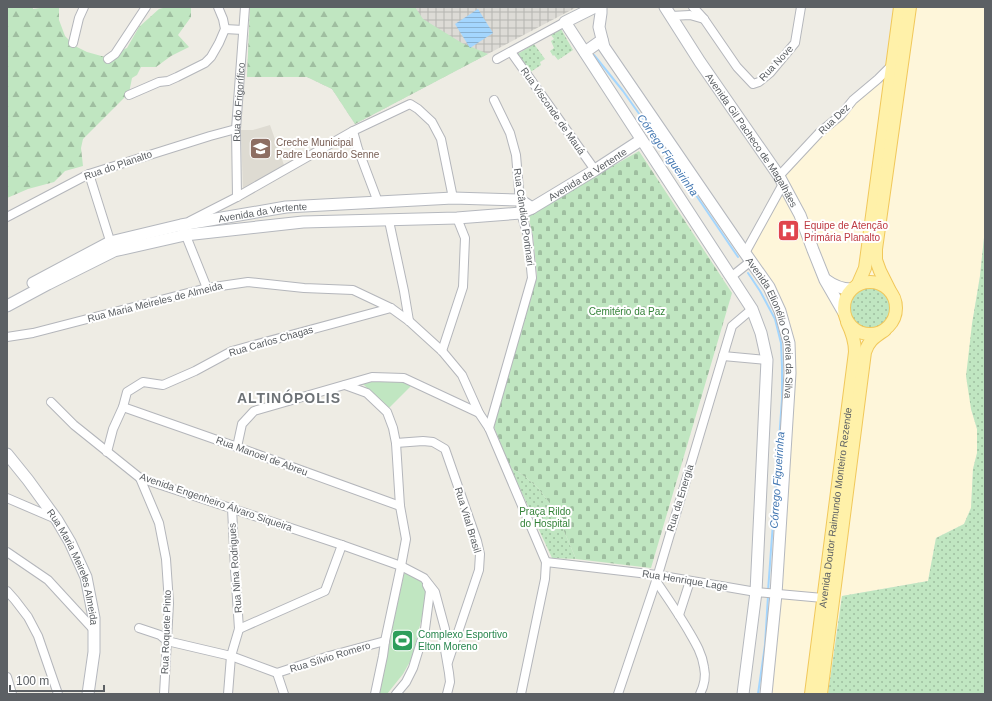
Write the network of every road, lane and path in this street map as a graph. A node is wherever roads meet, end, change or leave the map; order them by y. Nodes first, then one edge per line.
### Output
1 (146, 7) edge
2 (218, 7) edge
3 (245, 7) edge
4 (595, 7) edge
5 (600, 7) edge
6 (801, 7) edge
7 (900, 7) edge
8 (910, 7) edge
9 (84, 9) edge
10 (691, 10) edge
11 (668, 12) edge
12 (565, 22) junction
13 (225, 29) junction
14 (243, 30) junction
15 (602, 40) junction
16 (73, 42) dead end
17 (511, 52) junction
18 (585, 52) junction
19 (108, 59) dead end
20 (497, 59) dead end
21 (892, 66) junction
22 (129, 95) dead end
23 (494, 100) dead end
24 (236, 130) junction
25 (354, 131) junction
26 (642, 140) junction
27 (595, 170) junction
28 (89, 174) junction
29 (781, 180) junction
30 (237, 197) junction
31 (453, 198) junction
32 (520, 200) junction
33 (378, 202) junction
34 (532, 208) junction
35 (521, 213) junction
36 (7, 217) edge
37 (458, 218) junction
38 (388, 220) junction
39 (183, 230) junction
40 (112, 247) junction
41 (748, 257) junction
42 (731, 276) junction
43 (825, 280) junction
44 (855, 287) junction
45 (207, 288) junction
46 (890, 291) junction
47 (7, 298) edge
48 (7, 306) edge
49 (391, 308) junction
50 (752, 309) junction
51 (845, 317) junction
52 (409, 321) junction
53 (886, 330) junction
54 (7, 337) edge
55 (442, 351) junction
56 (723, 356) junction
57 (767, 360) junction
58 (345, 385) junction
59 (51, 402) dead end
60 (124, 407) junction
61 (479, 413) junction
62 (489, 428) junction
63 (396, 443) junction
64 (237, 447) junction
65 (107, 452) junction
66 (7, 454) edge
67 (140, 478) junction
68 (7, 498) edge
69 (400, 506) junction
70 (232, 508) junction
71 (57, 520) junction
72 (342, 545) junction
73 (7, 552) edge
74 (546, 562) junction
75 (401, 566) junction
76 (424, 578) junction
77 (657, 578) junction
78 (690, 581) junction
79 (7, 591) edge
80 (756, 592) junction
81 (776, 594) junction
82 (823, 598) junction
83 (679, 615) junction
84 (139, 628) dead end
85 (239, 629) junction
86 (94, 630) junction
87 (167, 641) junction
88 (385, 641) junction
89 (231, 656) junction
90 (448, 663) junction
91 (277, 673) junction
92 (7, 677) edge
93 (399, 693) edge
94 (12, 694) edge
95 (58, 694) edge
96 (88, 694) edge
97 (164, 694) edge
98 (228, 694) edge
99 (284, 694) edge
100 (375, 694) edge
101 (447, 694) edge
102 (521, 694) edge
103 (618, 694) edge
104 (700, 694) edge
105 (743, 694) edge
106 (766, 694) edge
107 (811, 694) edge
108 (821, 694) edge

1 - 19 street
2 - 13 street
3 - 14 street, Rua do Frigorífico
4 - 12 street
5 - 15 street, Avenida Elionélio Correia da Silva
6 - 10 street, Rua Nove
7 - 21 main road
8 - 46 main road, Avenida Doutor Raimundo Monteiro Rezende
9 - 16 street
10 - 11 street, Rua Nove
11 - 29 street, Avenida Gil Pacheco de Magalhães
12 - 17 street
12 - 18 street, Avenida Elionélio Correia da Silva
13 - 14 street
13 - 22 street
14 - 24 street, Rua do Frigorífico
15 - 18 street
15 - 41 street, Avenida Elionélio Correia da Silva
17 - 20 street
17 - 27 street, Rua Visconde de Mauá
18 - 26 street, Avenida Elionélio Correia da Silva
21 - 29 street, Rua Dez
21 - 44 main road
23 - 32 street, Rua Cândido Portinari
24 - 28 street, Rua do Planalto
24 - 30 street, Rua do Frigorífico
25 - 30 street
25 - 31 street
25 - 33 street
26 - 27 street, Avenida da Vertente
26 - 42 street, Avenida Elionélio Correia da Silva
27 - 34 street, Avenida da Vertente
28 - 36 street, Rua do Planalto
28 - 40 street
29 - 41 street
29 - 43 street, Avenida Gil Pacheco de Magalhães
30 - 39 street
31 - 32 street, Avenida da Vertente
31 - 33 street, Avenida da Vertente
32 - 34 street
32 - 35 street, Rua Cândido Portinari
33 - 39 street, Avenida da Vertente
34 - 35 street, Avenida da Vertente
35 - 37 street, Avenida da Vertente
35 - 62 street, Rua Cândido Portinari
37 - 38 street, Avenida da Vertente
37 - 55 street
38 - 39 street, Avenida da Vertente
38 - 52 street
39 - 40 street, Avenida da Vertente
39 - 45 street
40 - 47 street, Avenida da Vertente
40 - 48 street, Avenida da Vertente
41 - 42 street
41 - 81 street, Avenida Elionélio Correia da Silva
42 - 50 street, Avenida Elionélio Correia da Silva
43 - 44 street
43 - 51 street, Avenida Gil Pacheco de Magalhães
44 - 46 main road
44 - 51 main road
45 - 49 street, Rua Maria Meireles de Almeida
45 - 54 street, Rua Maria Meireles de Almeida
46 - 53 main road, Avenida Doutor Raimundo Monteiro Rezende
49 - 52 street, Rua Maria Meireles de Almeida
49 - 60 street, Rua Carlos Chagas
50 - 56 street, Rua da Energia
50 - 57 street, Avenida Elionélio Correia da Silva
51 - 53 main road
51 - 82 main road, Avenida Doutor Raimundo Monteiro Rezende
52 - 55 street, Rua Maria Meireles de Almeida
53 - 108 main road, Avenida Doutor Raimundo Monteiro Rezende
55 - 61 street, Rua Maria Meireles de Almeida
56 - 57 street
56 - 77 street, Rua da Energia
57 - 80 street, Avenida Elionélio Correia da Silva
58 - 61 street
58 - 63 street
58 - 64 street
59 - 65 street, Avenida Engenheiro Álvaro Siqueira
60 - 64 street, Rua Manoel de Abreu
60 - 65 street, Rua Carlos Chagas
61 - 62 street, Rua Maria Meireles de Almeida
62 - 74 street, Rua Maria Meireles de Almeida
63 - 69 street
63 - 90 street, Rua Vital Brasil
64 - 69 street, Rua Manoel de Abreu
65 - 67 street, Avenida Engenheiro Álvaro Siqueira
66 - 71 street, Rua Maria Meireles Almeida
67 - 70 street, Avenida Engenheiro Álvaro Siqueira
67 - 87 street, Rua Roquete Pinto
68 - 71 street
69 - 75 street
70 - 72 street, Avenida Engenheiro Álvaro Siqueira
70 - 85 street, Rua Nina Rodrigues
71 - 86 street, Rua Maria Meireles Almeida
72 - 75 street, Avenida Engenheiro Álvaro Siqueira
72 - 85 street
73 - 86 street
74 - 77 street, Rua Henrique Lage
74 - 102 street, Rua Maria Meireles de Almeida
75 - 76 street, Avenida Engenheiro Álvaro Siqueira
75 - 88 street
76 - 90 street
76 - 93 street
77 - 78 street, Rua Henrique Lage
77 - 83 street
77 - 103 street, Rua da Energia
78 - 80 street, Rua Henrique Lage
78 - 83 street
79 - 95 street
80 - 81 street, Rua Henrique Lage
80 - 105 street, Avenida Elionélio Correia da Silva
81 - 82 street, Rua Henrique Lage
81 - 106 street, Avenida Elionélio Correia da Silva
82 - 107 main road, Avenida Doutor Raimundo Monteiro Rezende
83 - 104 street
84 - 87 street, Rua Sílvio Romero
85 - 89 street
86 - 96 street, Rua Maria Meireles Almeida
87 - 89 street, Rua Sílvio Romero
87 - 97 street, Rua Roquete Pinto
88 - 91 street, Rua Sílvio Romero
88 - 100 street
89 - 91 street, Rua Sílvio Romero
89 - 98 street
90 - 101 street
91 - 99 street
92 - 94 street

